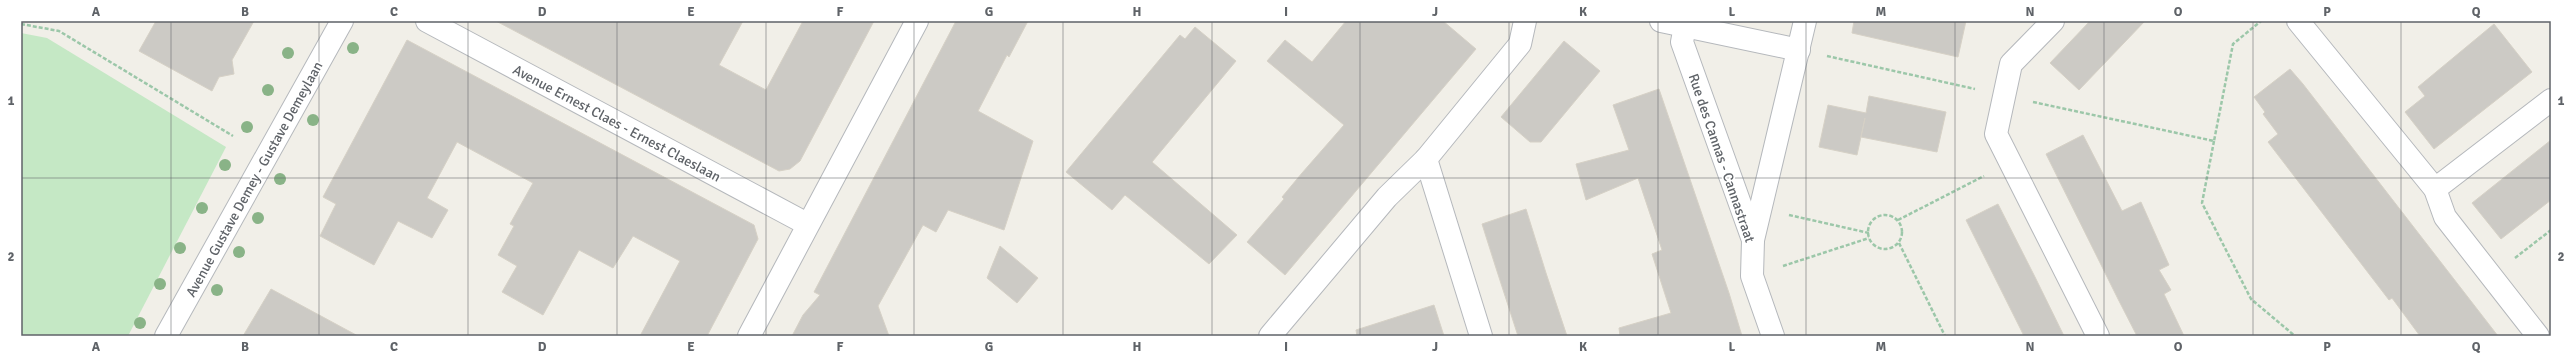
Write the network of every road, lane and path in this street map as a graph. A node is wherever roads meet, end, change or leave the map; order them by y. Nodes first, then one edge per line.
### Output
1 (342, 21) edge
2 (427, 21) edge
3 (917, 21) edge
4 (1526, 21) edge
5 (1661, 21) edge
6 (1805, 21) edge
7 (2053, 21) edge
8 (2260, 21) edge
9 (2298, 21) edge
10 (21, 24) edge
11 (1685, 26) junction
12 (1799, 50) junction
13 (1824, 55) dead end
14 (1967, 87) dead end
15 (2551, 100) edge
16 (2028, 101) dead end
17 (233, 136) dead end
18 (2214, 141) junction
19 (1426, 159) junction
20 (1987, 175) dead end
21 (2436, 189) junction
22 (1783, 214) dead end
23 (1898, 220) junction
24 (807, 224) junction
25 (2551, 230) edge
26 (1869, 233) junction
27 (1869, 238) junction
28 (1753, 240) junction
29 (1899, 243) junction
30 (2508, 263) dead end
31 (1778, 267) dead end
32 (166, 336) edge
33 (749, 336) edge
34 (1270, 336) edge
35 (1481, 336) edge
36 (1773, 336) edge
37 (1945, 336) edge
38 (2098, 336) edge
39 (2295, 336) edge
40 (2538, 336) edge

1 - 32 street, Avenue Gustave Demey - Gustave Demeylaan
2 - 24 street, Avenue Ernest Claes - Ernest Claeslaan
3 - 24 street
4 - 19 street
5 - 11 street
6 - 12 street
7 - 38 street
8 - 18 path
9 - 21 street
10 - 17 path
11 - 12 street
11 - 28 street, Rue des Cannas - Cannastraat
12 - 28 street
13 - 14 path
15 - 21 street
16 - 18 path
18 - 39 path
19 - 34 street
19 - 35 street
20 - 23 path
21 - 40 street
22 - 26 path
23 - 26 path
23 - 29 path
24 - 33 street
25 - 30 path
26 - 27 path
27 - 29 path
27 - 31 path
28 - 36 street, Rue des Cannas - Cannastraat
29 - 37 path

